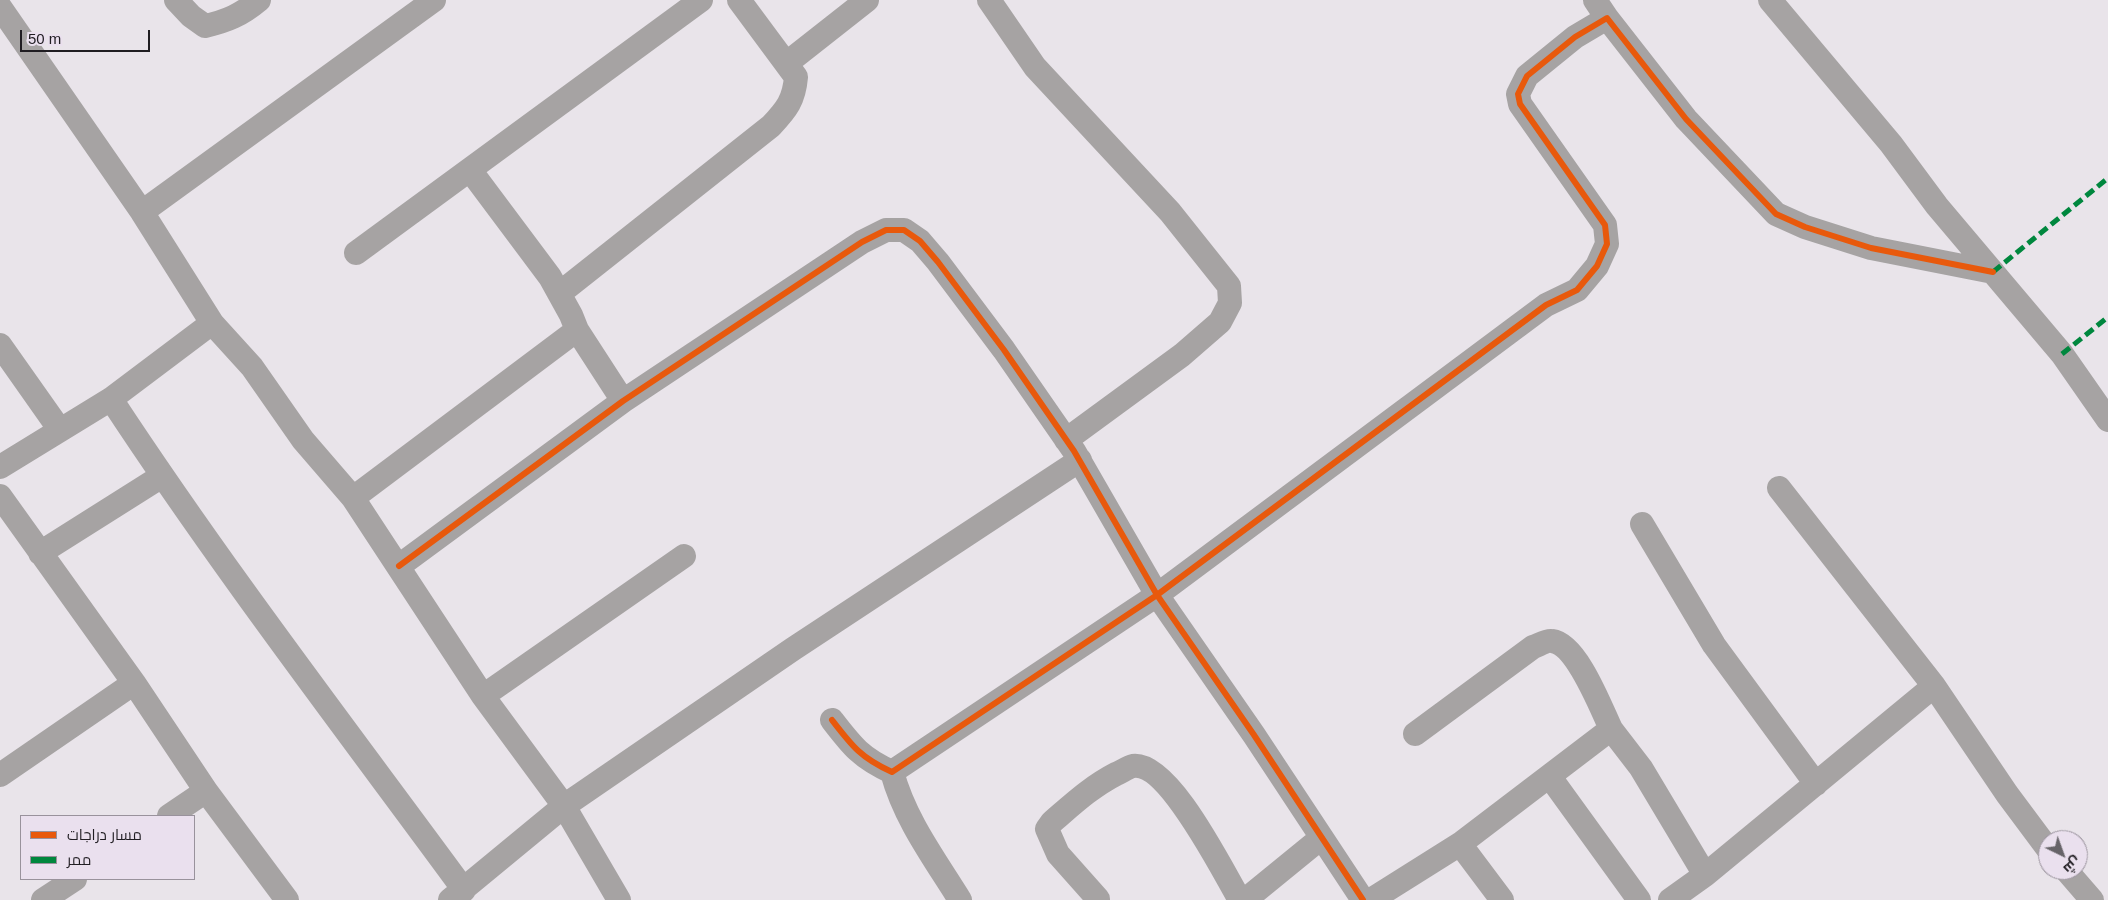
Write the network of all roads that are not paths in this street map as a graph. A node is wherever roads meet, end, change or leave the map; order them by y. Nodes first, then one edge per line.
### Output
1 (176, 0) edge
2 (259, 0) edge
3 (434, 0) edge
4 (701, 0) edge
5 (739, 0) edge
6 (867, 0) edge
7 (990, 0) edge
8 (1770, 0) edge
9 (0, 7) edge
10 (1601, 9) edge
11 (787, 63) junction
12 (470, 170) junction
13 (142, 212) junction
14 (356, 253) dead end
15 (1993, 272) junction
16 (560, 293) junction
17 (212, 323) junction
18 (577, 330) junction
19 (0, 346) edge
20 (111, 400) junction
21 (623, 401) junction
22 (2108, 420) edge
23 (60, 430) junction
24 (1066, 440) junction
25 (1080, 460) junction
26 (0, 467) edge
27 (162, 476) junction
28 (1779, 488) dead end
29 (0, 496) edge
30 (353, 498) junction
31 (1642, 524) dead end
32 (40, 553) junction
33 (684, 556) dead end
34 (399, 566) junction
35 (1157, 595) junction
36 (134, 683) junction
37 (1934, 686) junction
38 (483, 696) junction
39 (832, 720) dead end
40 (1611, 729) junction
41 (1415, 734) dead end
42 (892, 772) junction
43 (0, 775) edge
44 (1550, 776) junction
45 (1816, 784) junction
46 (206, 791) junction
47 (564, 806) junction
48 (170, 815) edge
49 (2038, 836) edge
50 (1321, 838) junction
51 (1460, 844) junction
52 (1705, 875) junction
53 (73, 880) edge
54 (2075, 880) edge
55 (458, 895) edge
56 (1098, 899) edge
57 (43, 900) edge
58 (287, 900) edge
59 (620, 900) edge
60 (960, 900) edge
61 (1240, 900) edge
62 (1245, 900) edge
63 (1363, 900) edge
64 (1371, 900) edge
65 (1502, 900) edge
66 (1639, 900) edge
67 (1670, 900) edge
68 (2092, 900) edge

1 - 2 street
3 - 13 street
4 - 12 street
5 - 11 street
6 - 11 street
7 - 24 street
8 - 15 street
9 - 13 street
10 - 15 street
10 - 35 street
11 - 16 street
12 - 14 street
12 - 16 street
13 - 17 street
15 - 22 street
16 - 18 street
17 - 20 street
17 - 30 street
18 - 21 street
18 - 30 street
19 - 23 street
20 - 23 street
20 - 27 street
21 - 24 street
21 - 34 street
23 - 26 street
24 - 25 street
25 - 35 street
25 - 47 street
27 - 32 street
27 - 55 street
28 - 37 street
29 - 32 street
30 - 34 street
31 - 45 street
32 - 36 street
33 - 38 street
34 - 38 street
35 - 42 street
35 - 50 street
36 - 43 street
36 - 46 street
37 - 45 street
37 - 49 street
38 - 47 street
39 - 42 street
40 - 41 street
40 - 44 street
40 - 52 street
42 - 60 street
44 - 51 street
44 - 66 street
45 - 52 street
46 - 48 street
46 - 58 street
47 - 55 street
47 - 59 street
50 - 62 street
50 - 63 street
51 - 64 street
51 - 65 street
52 - 67 street
53 - 57 street
54 - 68 street
56 - 61 street

